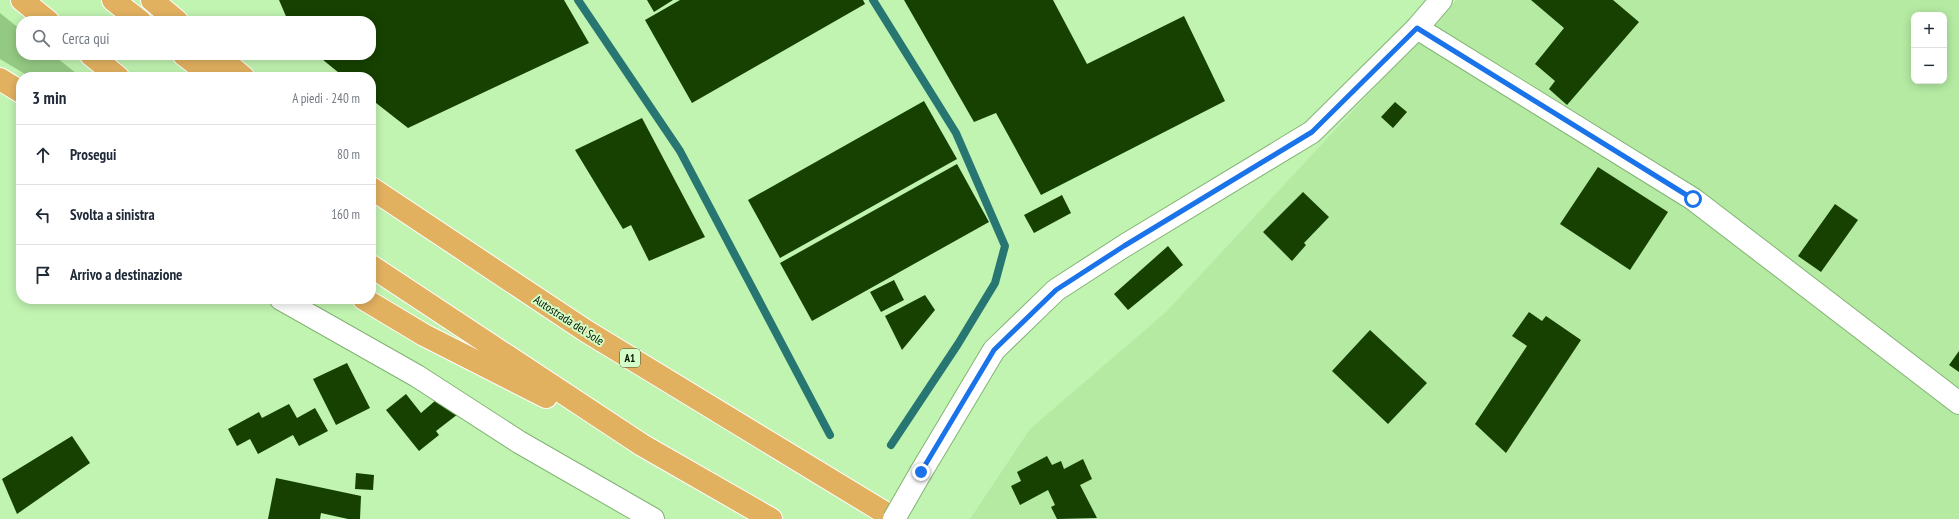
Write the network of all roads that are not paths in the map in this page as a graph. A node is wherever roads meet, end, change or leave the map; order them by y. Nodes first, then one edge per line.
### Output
1 (22, 0) edge
2 (113, 0) edge
3 (152, 0) edge
4 (1441, 0) edge
5 (42, 16) edge
6 (134, 16) edge
7 (171, 16) edge
8 (1417, 28) junction
9 (97, 60) edge
10 (191, 60) edge
11 (223, 60) edge
12 (112, 72) edge
13 (206, 72) edge
14 (237, 72) edge
15 (0, 79) edge
16 (16, 89) edge
17 (376, 191) edge
18 (376, 269) edge
19 (291, 304) edge
20 (372, 304) edge
21 (1959, 403) edge
22 (642, 445) junction
23 (653, 519) edge
24 (771, 519) edge
25 (895, 519) edge

1 - 5 highway
2 - 6 highway
3 - 7 highway
4 - 8 street
8 - 21 street
8 - 25 street, bridge
9 - 12 highway
10 - 13 highway
11 - 14 highway
15 - 16 highway
17 - 25 highway, Autostrada del Sole / A1
18 - 22 highway
19 - 23 street
20 - 22 highway
22 - 24 highway

